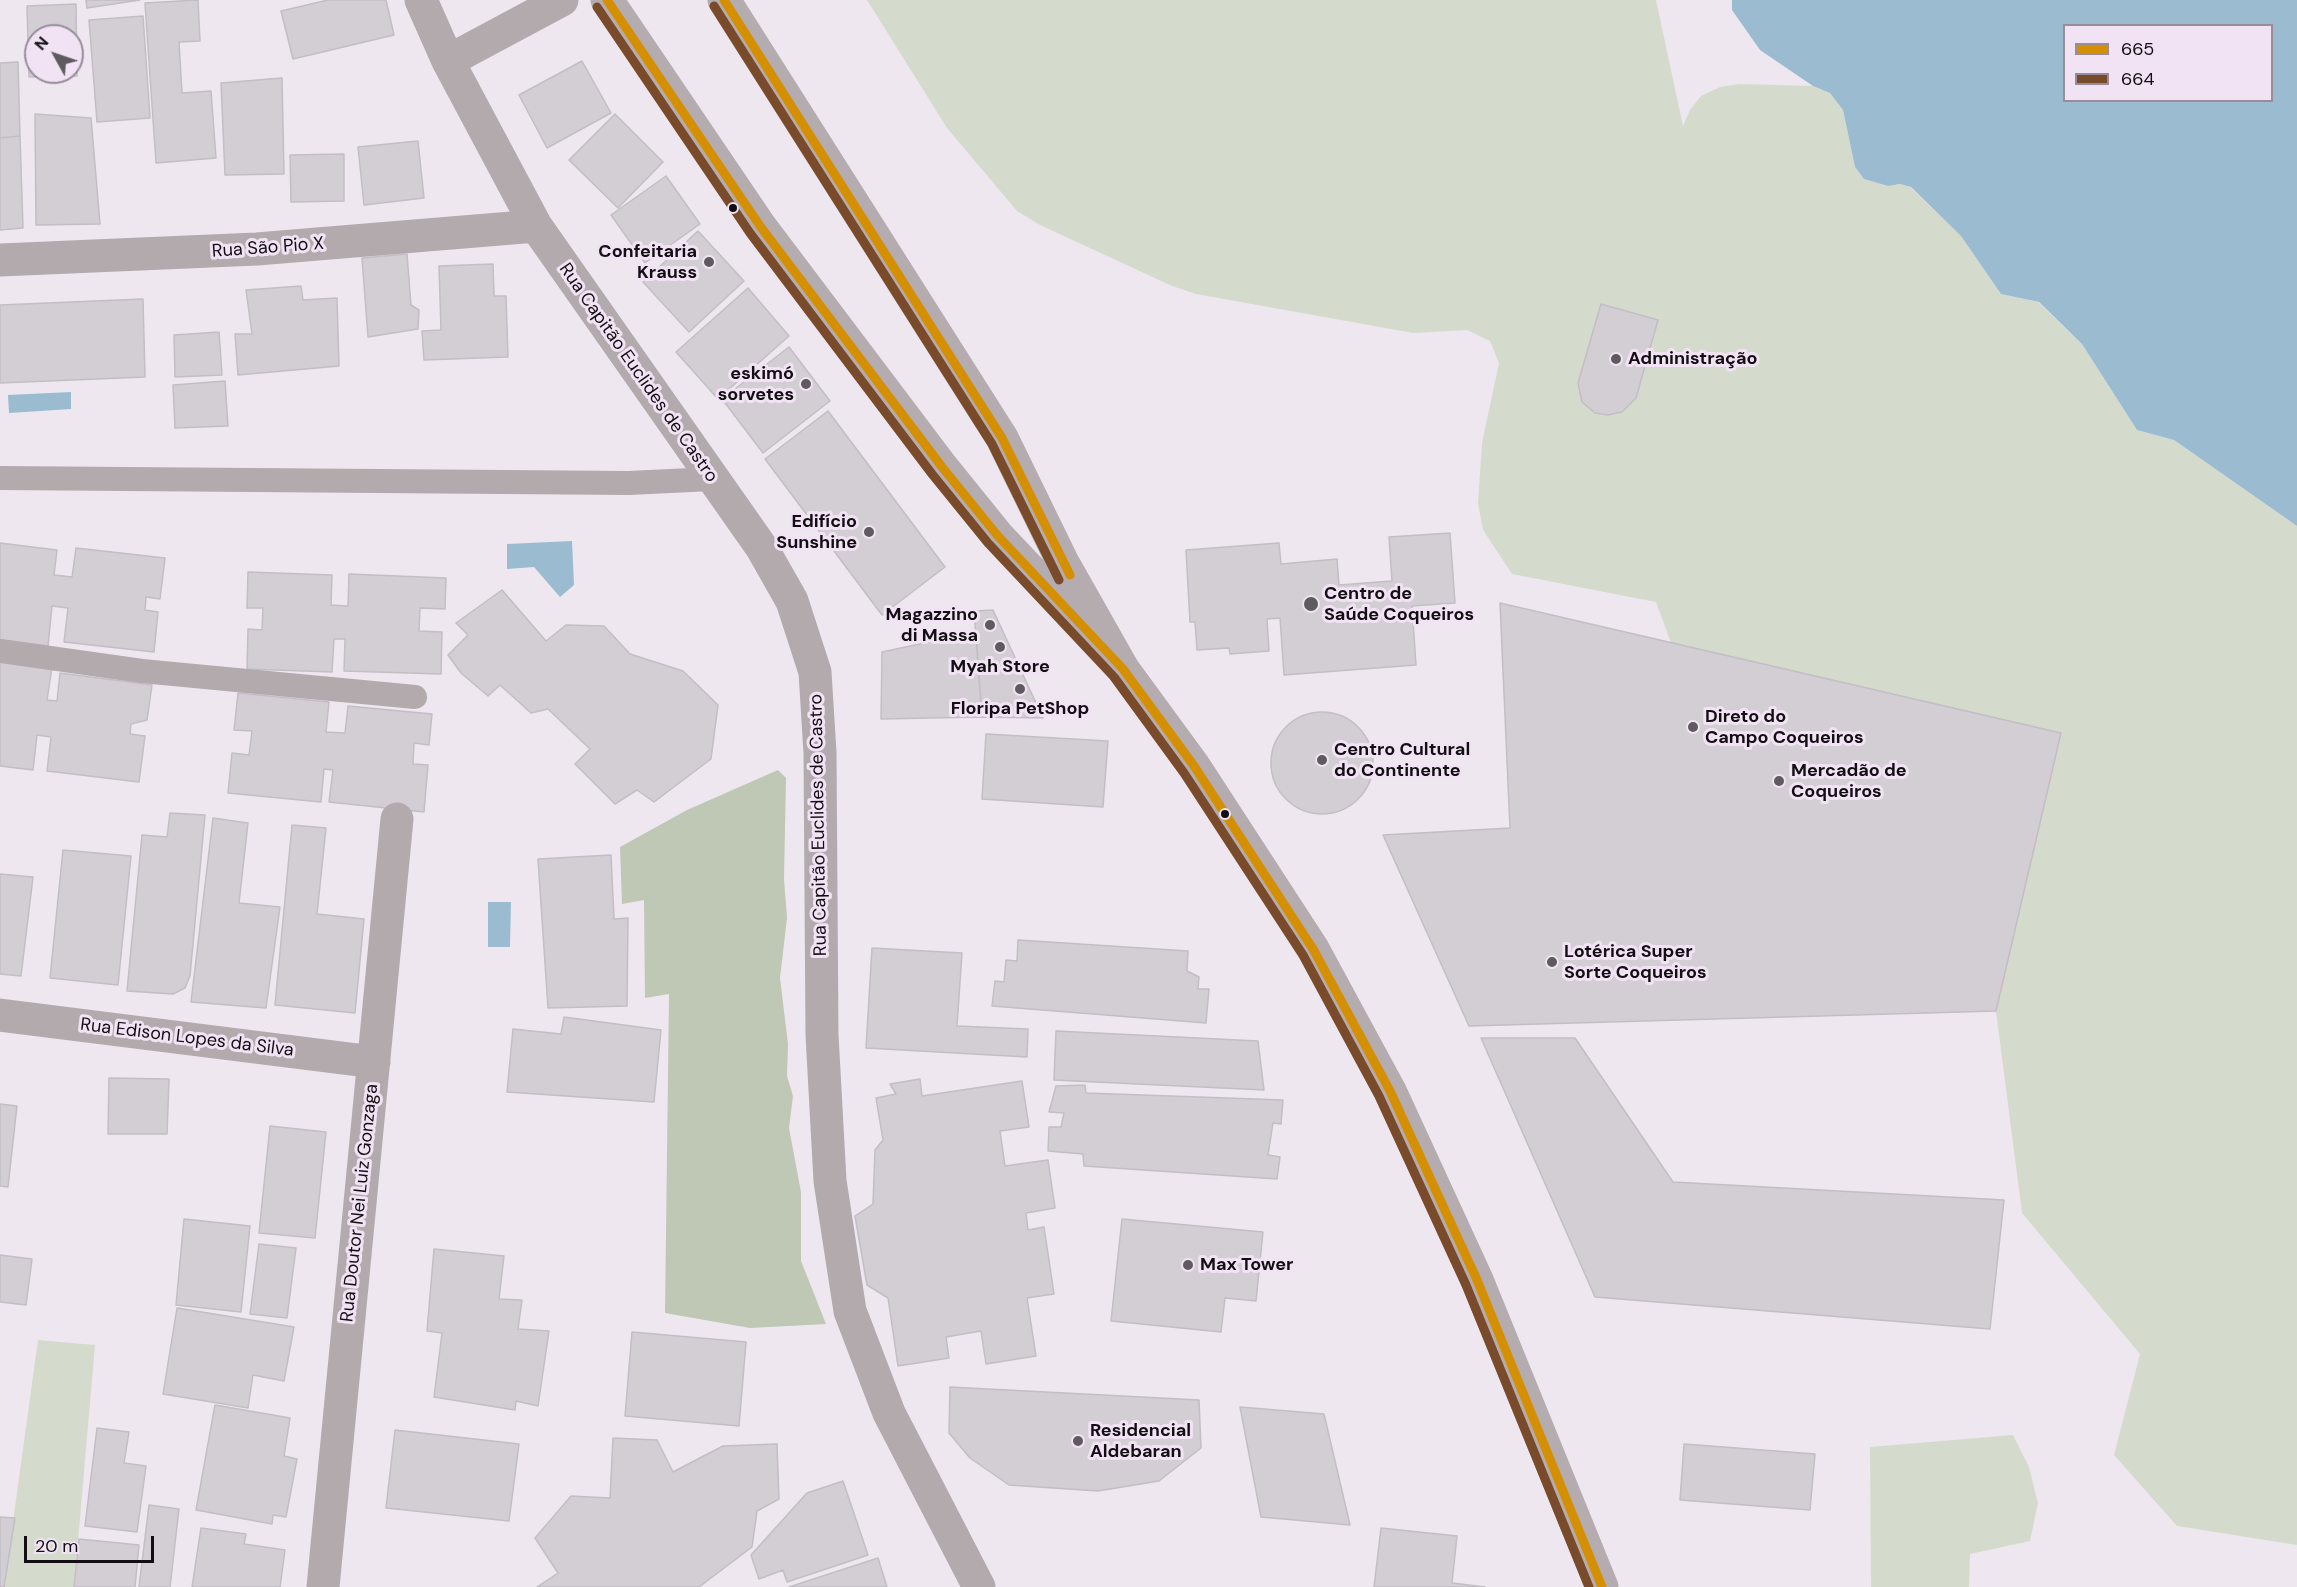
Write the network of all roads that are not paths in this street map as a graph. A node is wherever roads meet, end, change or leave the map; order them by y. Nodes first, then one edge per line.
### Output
1 (420, 0) edge
2 (562, 0) edge
3 (607, 0) edge
4 (724, 0) edge
5 (448, 61) junction
6 (536, 226) junction
7 (0, 260) edge
8 (0, 478) edge
9 (711, 479) junction
10 (0, 651) edge
11 (1123, 669) junction
12 (416, 697) dead end
13 (397, 819) dead end
14 (0, 1015) edge
15 (374, 1062) junction
16 (323, 1587) edge
17 (979, 1587) edge
18 (1602, 1587) edge

1 - 5 street, Rua Capitão Euclides de Castro
2 - 5 street
3 - 11 main road
4 - 11 main road
5 - 6 street, Rua Capitão Euclides de Castro
6 - 7 street, Rua São Pio X
6 - 9 street, Rua Capitão Euclides de Castro
8 - 9 lane
9 - 17 street, Rua Capitão Euclides de Castro
10 - 12 lane
11 - 18 main road
13 - 15 street, Rua Doutor Nei Luiz Gonzaga
14 - 15 street, Rua Edison Lopes da Silva
15 - 16 street, Rua Doutor Nei Luiz Gonzaga

